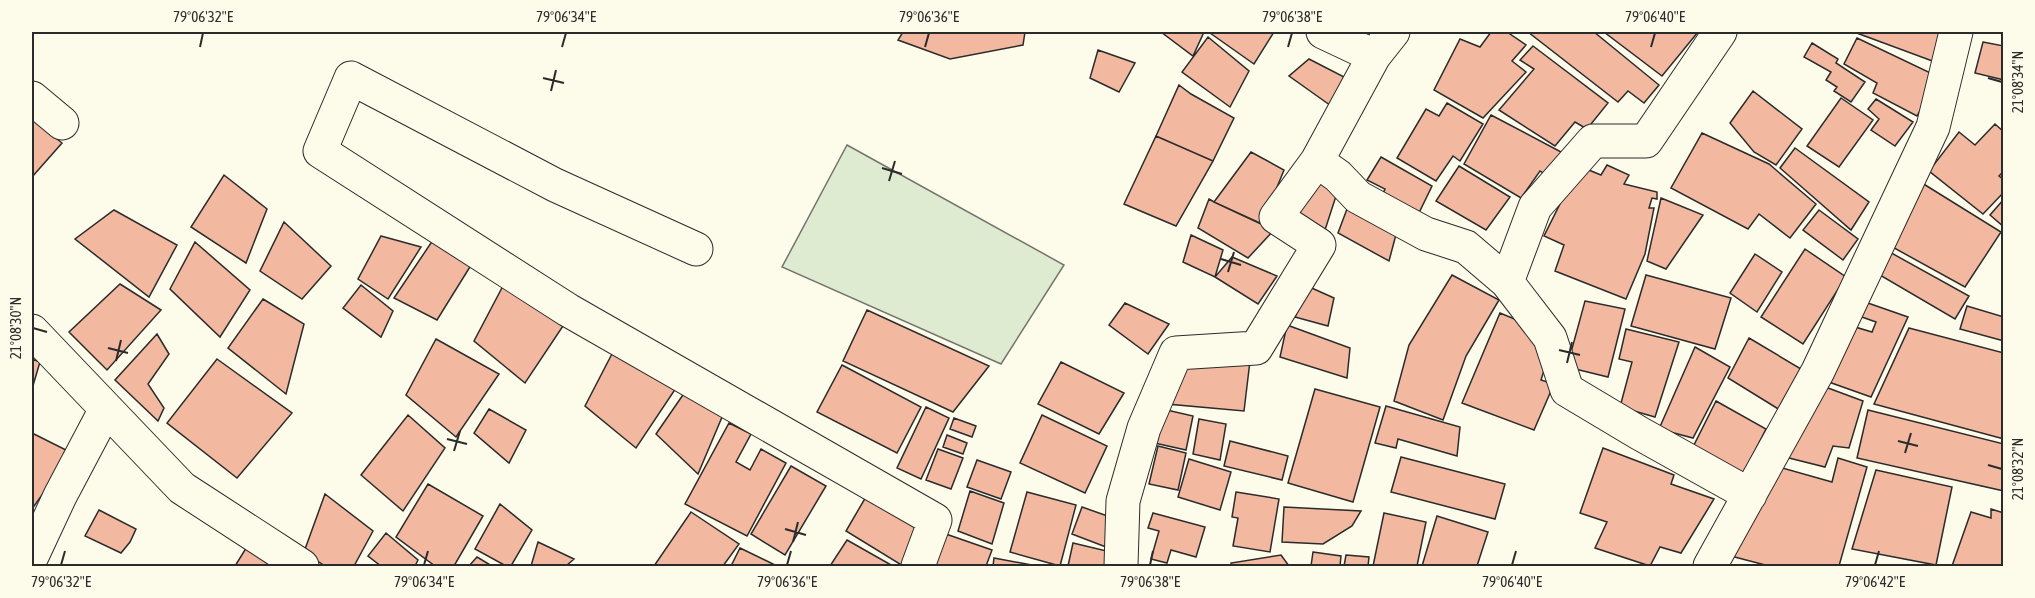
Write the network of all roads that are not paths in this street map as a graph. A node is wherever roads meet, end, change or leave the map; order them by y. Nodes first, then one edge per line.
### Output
1 (1323, 32) edge
2 (1720, 32) edge
3 (1956, 32) edge
4 (1384, 44) edge
5 (32, 98) edge
6 (62, 123) dead end
7 (1317, 161) junction
8 (696, 249) dead end
9 (1507, 282) junction
10 (32, 331) edge
11 (106, 409) junction
12 (1750, 495) junction
13 (32, 556) edge
14 (302, 567) edge
15 (918, 567) edge
16 (1121, 567) edge
17 (1710, 567) edge

1 - 4 street
2 - 9 street
3 - 12 street
4 - 7 street
5 - 6 street
7 - 9 street
7 - 16 street
8 - 15 street
9 - 12 street
10 - 11 street
11 - 13 street
11 - 14 street
12 - 17 street

